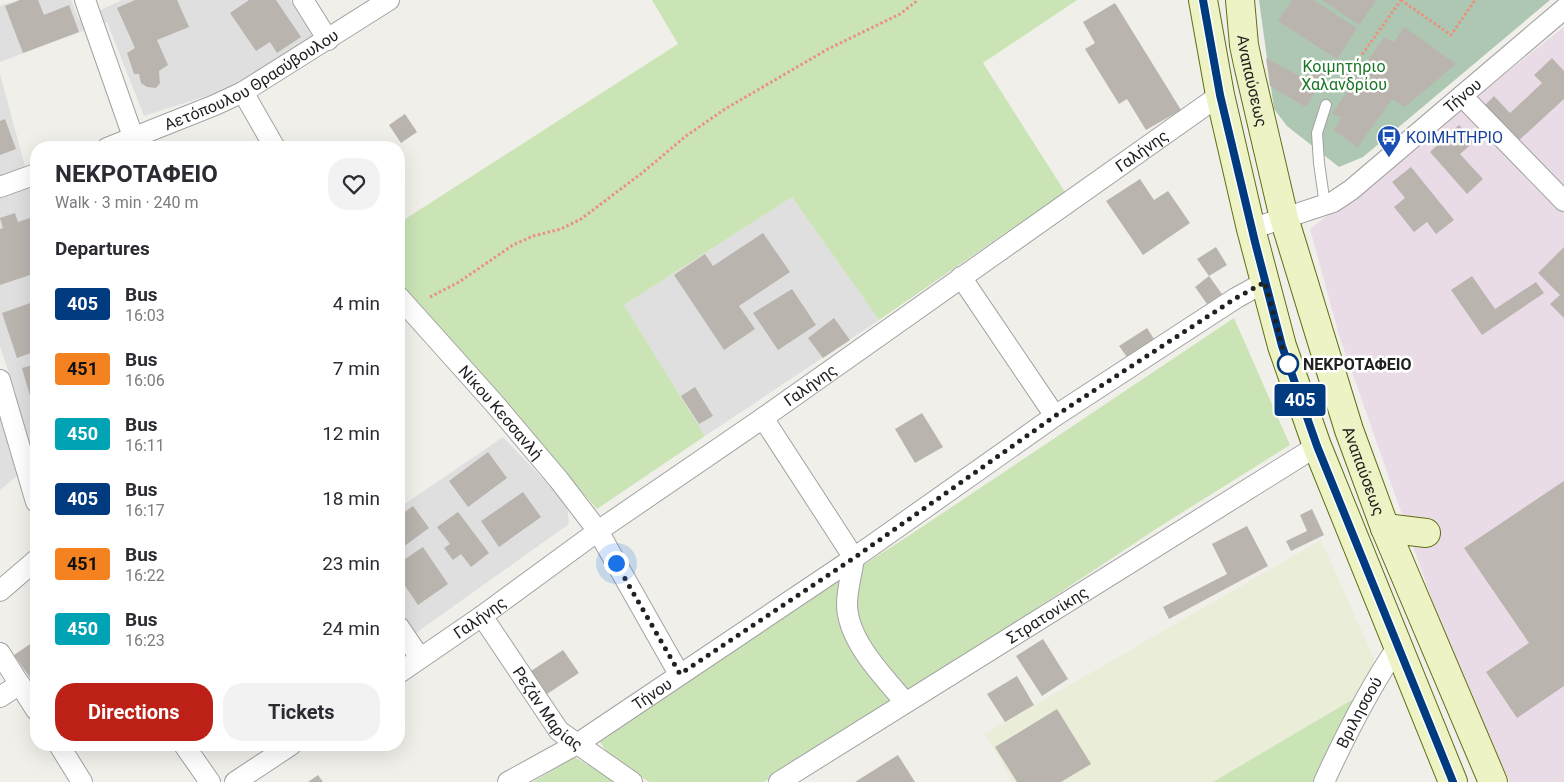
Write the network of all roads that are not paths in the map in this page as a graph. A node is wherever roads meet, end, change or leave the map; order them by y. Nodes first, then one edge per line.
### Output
1 (84, 0) edge
2 (303, 0) edge
3 (389, 0) edge
4 (1203, 0) edge
5 (1240, 0) edge
6 (1562, 15) edge
7 (328, 40) junction
8 (243, 92) junction
9 (1220, 95) junction
10 (1462, 96) junction
11 (1326, 105) road end
12 (134, 141) edge
13 (139, 141) edge
14 (271, 141) edge
15 (30, 176) edge
16 (0, 187) edge
17 (1564, 201) edge
18 (1325, 205) junction
19 (1284, 218) junction
20 (1251, 229) junction
21 (961, 277) junction
22 (1265, 282) junction
23 (405, 303) edge
24 (0, 380) edge
25 (1055, 416) junction
26 (763, 418) junction
27 (1317, 446) junction
28 (30, 482) edge
29 (1385, 528) junction
30 (598, 531) junction
31 (1426, 532) dead end
32 (854, 558) junction
33 (30, 565) edge
34 (0, 592) edge
35 (482, 616) junction
36 (405, 636) edge
37 (1398, 646) junction
38 (0, 653) edge
39 (420, 658) junction
40 (405, 669) edge
41 (680, 674) junction
42 (20, 684) junction
43 (0, 697) edge
44 (30, 700) edge
45 (905, 702) junction
46 (577, 744) junction
47 (63, 751) edge
48 (188, 751) edge
49 (282, 751) edge
50 (82, 782) edge
51 (210, 782) edge
52 (235, 782) edge
53 (508, 782) edge
54 (632, 782) edge
55 (779, 782) edge
56 (1324, 782) edge
57 (1453, 782) edge
58 (1493, 782) edge

1 - 12 street
2 - 7 street
3 - 7 street, Αετόπουλου Θρασύβουλου
4 - 9 main road, Αναπαύσεως
5 - 19 main road, Αναπαύσεως
6 - 10 street, Τήνου
7 - 8 street, Αετόπουλου Θρασύβουλου
8 - 13 street, Αετόπουλου Θρασύβουλου
8 - 14 street
9 - 20 main road, Αναπαύσεως
9 - 21 street, Γαλήνης
10 - 17 street
10 - 18 street, Τήνου
11 - 18 lane
15 - 16 street
18 - 19 street, Τήνου
19 - 20 street, Τήνου
19 - 29 main road, Αναπαύσεως
20 - 22 main road, Αναπαύσεως
21 - 25 street
21 - 26 street, Γαλήνης
22 - 25 street, Τήνου
22 - 27 main road, Αναπαύσεως
23 - 30 street, Νίκου Κεσσανλή
24 - 28 street
25 - 32 street, Τήνου
26 - 30 street, Γαλήνης
26 - 32 street
27 - 37 main road, Αναπαύσεως
27 - 45 street, Στρατονίκης
29 - 31 main road
29 - 58 main road, Αναπαύσεως
30 - 35 street, Γαλήνης
30 - 41 street, Νίκου Κεσσανλή
32 - 41 street, Τήνου
32 - 45 street
33 - 34 street
35 - 39 street, Γαλήνης
35 - 46 street, Ρεζάν Μαρίας
36 - 39 street
37 - 56 street, Βριλησσού
37 - 57 main road, Αναπαύσεως
38 - 42 street
39 - 40 street, Γαλήνης
41 - 46 street, Τήνου
42 - 43 street
42 - 44 street
45 - 55 street, Στρατονίκης
46 - 53 street, Τήνου
46 - 54 street, Ρεζάν Μαρίας
47 - 50 street
48 - 51 street
49 - 52 street

